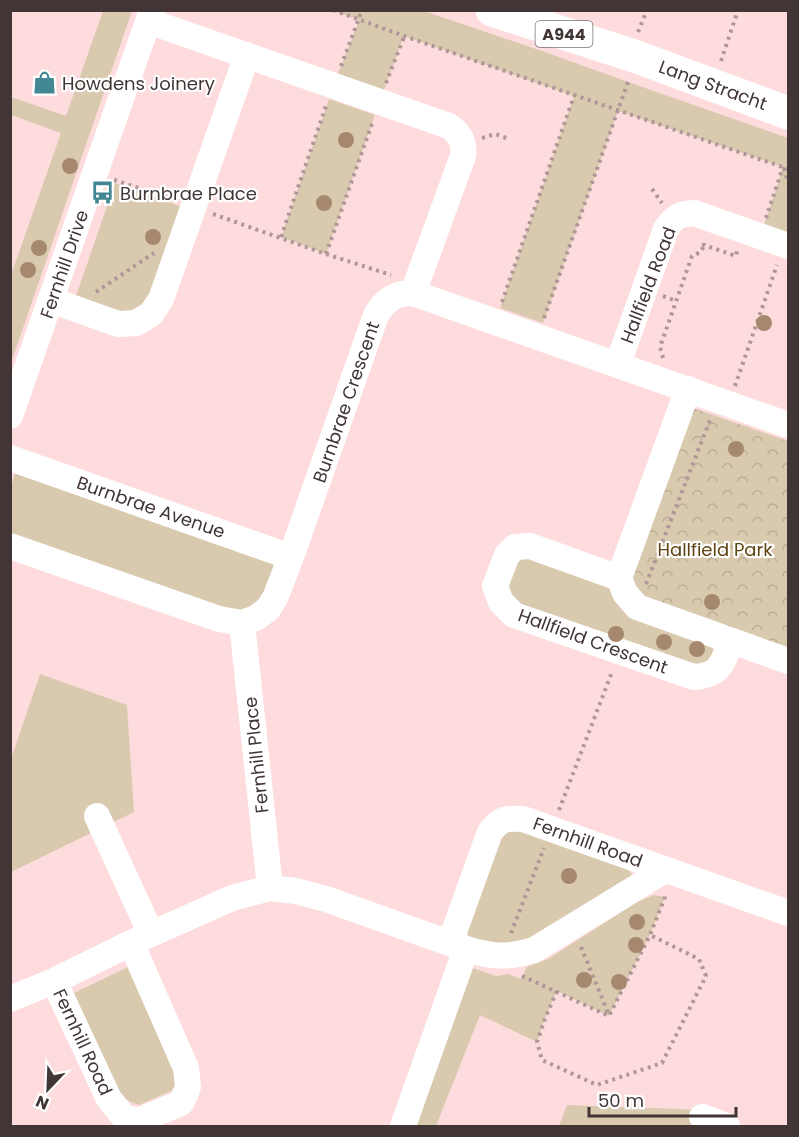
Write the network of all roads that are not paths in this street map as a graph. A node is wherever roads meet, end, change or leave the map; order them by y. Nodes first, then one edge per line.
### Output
1 (492, 10) edge
2 (523, 10) edge
3 (150, 16) edge
4 (246, 55) junction
5 (634, 58) junction
6 (789, 112) edge
7 (783, 255) edge
8 (406, 286) junction
9 (60, 303) junction
10 (618, 364) junction
11 (688, 389) junction
12 (10, 416) edge
13 (789, 425) edge
14 (10, 458) edge
15 (10, 546) edge
16 (291, 557) junction
17 (619, 578) junction
18 (242, 623) junction
19 (731, 641) junction
20 (789, 662) edge
21 (97, 816) dead end
22 (665, 870) junction
23 (270, 888) junction
24 (789, 914) edge
25 (141, 938) junction
26 (458, 946) junction
27 (54, 981) junction
28 (10, 999) edge
29 (702, 1117) dead end
30 (403, 1126) edge
31 (727, 1126) edge

1 - 5 main road, Lang Stracht / A944
2 - 5 main road, Lang Stracht / A944
3 - 4 street
3 - 9 street, Fernhill Drive
4 - 8 street
4 - 9 street
5 - 6 main road, Lang Stracht / A944
7 - 10 street, Hallfield Road
8 - 10 street, Hallfield Road
8 - 16 street, Burnbrae Crescent
9 - 12 street, Fernhill Drive
10 - 11 street, Hallfield Road
11 - 13 street, Hallfield Road
11 - 17 street
14 - 16 street, Burnbrae Avenue
15 - 18 street
16 - 18 street, Burnbrae Crescent
17 - 19 street
17 - 19 street, Hallfield Crescent
18 - 23 street, Fernhill Place
19 - 20 street
21 - 25 street
22 - 24 street, Fernhill Road
22 - 26 street, Fernhill Road
22 - 26 street, Fernhill Road
23 - 25 street, Fernhill Road
23 - 26 street, Fernhill Road
25 - 27 street, Fernhill Road
25 - 27 street, Fernhill Road
26 - 30 street
27 - 28 street, Fernhill Road
29 - 31 street

